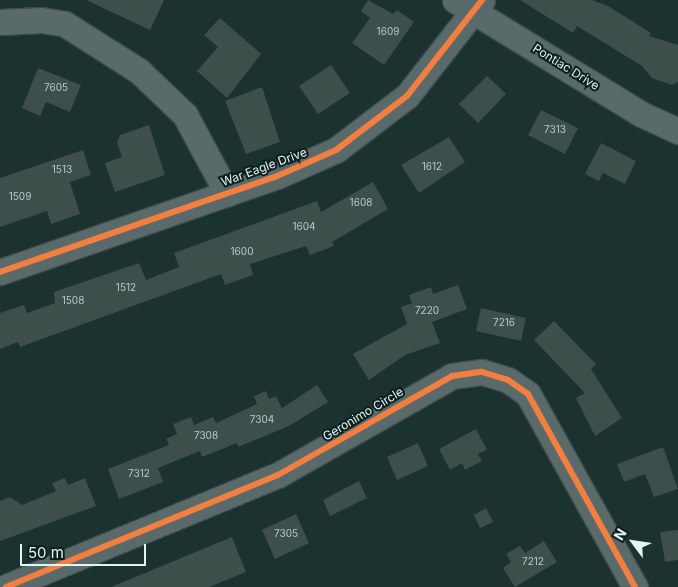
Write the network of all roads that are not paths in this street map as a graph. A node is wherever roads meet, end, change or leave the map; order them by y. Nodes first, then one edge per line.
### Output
1 (471, 3) edge
2 (0, 22) edge
3 (678, 130) edge
4 (227, 193) junction
5 (0, 272) edge
6 (6, 587) edge
7 (635, 587) edge

1 - 3 street, Pontiac Drive
1 - 4 street, War Eagle Drive
2 - 4 street
4 - 5 street, War Eagle Drive
6 - 7 street, Geronimo Circle

